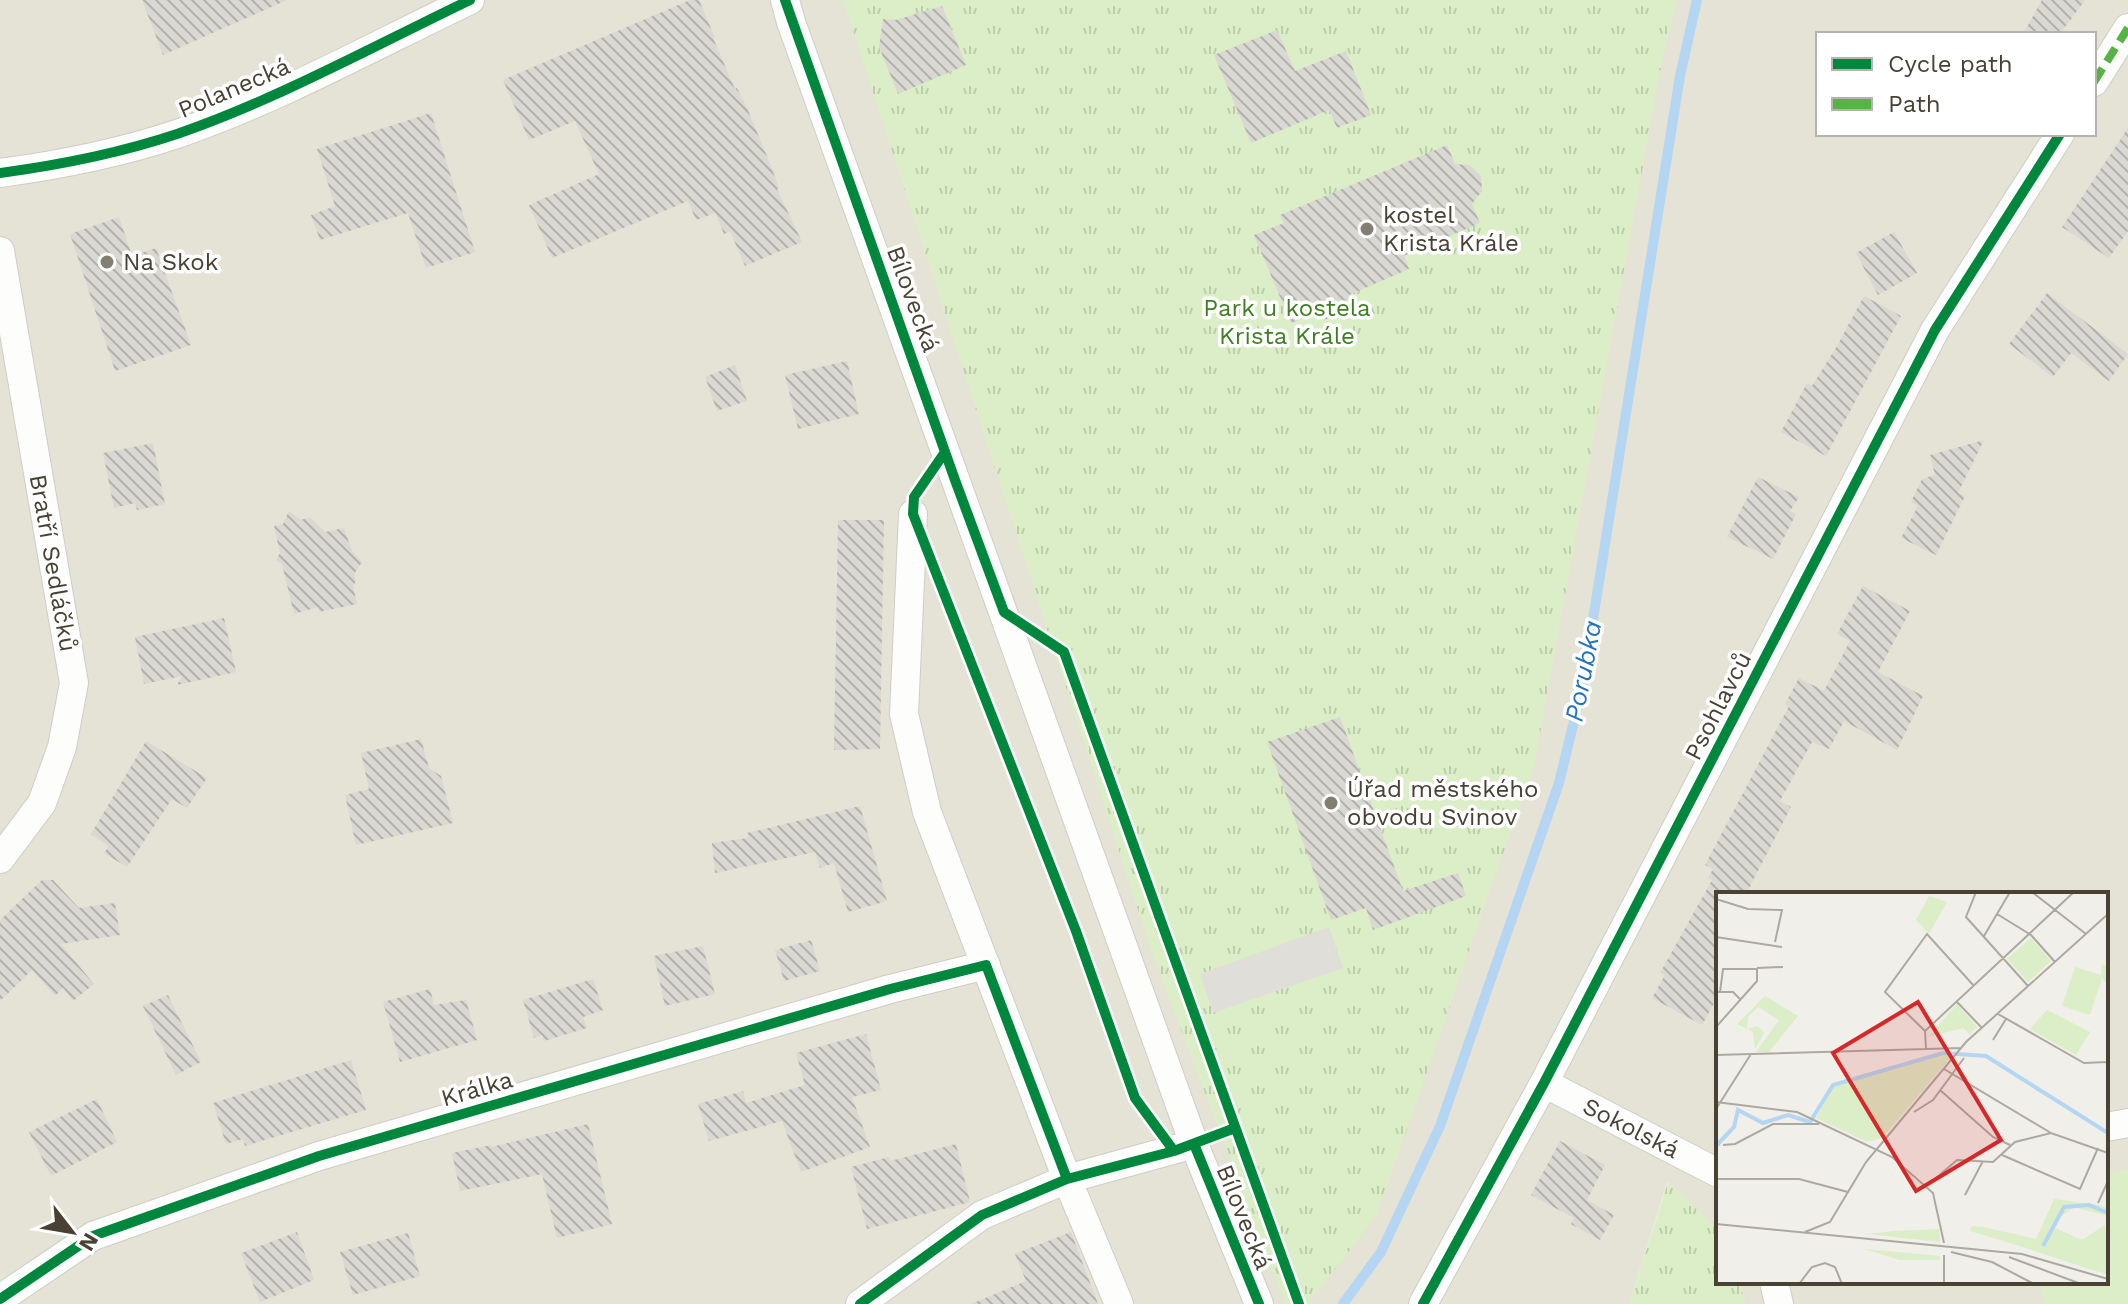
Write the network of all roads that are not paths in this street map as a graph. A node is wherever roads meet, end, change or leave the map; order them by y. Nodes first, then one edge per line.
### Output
1 (470, 0) edge
2 (768, 0) edge
3 (789, 7) edge
4 (2128, 28) edge
5 (2096, 79) edge
6 (2059, 136) edge
7 (0, 173) edge
8 (0, 251) edge
9 (913, 514) dead end
10 (0, 859) edge
11 (986, 965) junction
12 (1544, 1083) junction
13 (2128, 1123) edge
14 (2108, 1127) edge
15 (1194, 1144) junction
16 (1716, 1172) edge
17 (1067, 1179) junction
18 (1774, 1284) edge
19 (0, 1299) edge
20 (860, 1304) edge
21 (1119, 1304) edge
22 (1259, 1304) edge
23 (1423, 1304) edge
24 (1779, 1304) edge

1 - 7 street, Polanecká
2 - 3 street
3 - 15 street, Bílovecká
4 - 5 street
6 - 12 street, Psohlavců
8 - 10 street, Bratří Sedláčků
9 - 11 street
11 - 17 street
11 - 19 street, Králka
12 - 16 street, Sokolská
12 - 23 street, Psohlavců
13 - 14 street
15 - 17 street
15 - 22 street, Bílovecká
17 - 20 street
17 - 21 street
18 - 24 street

